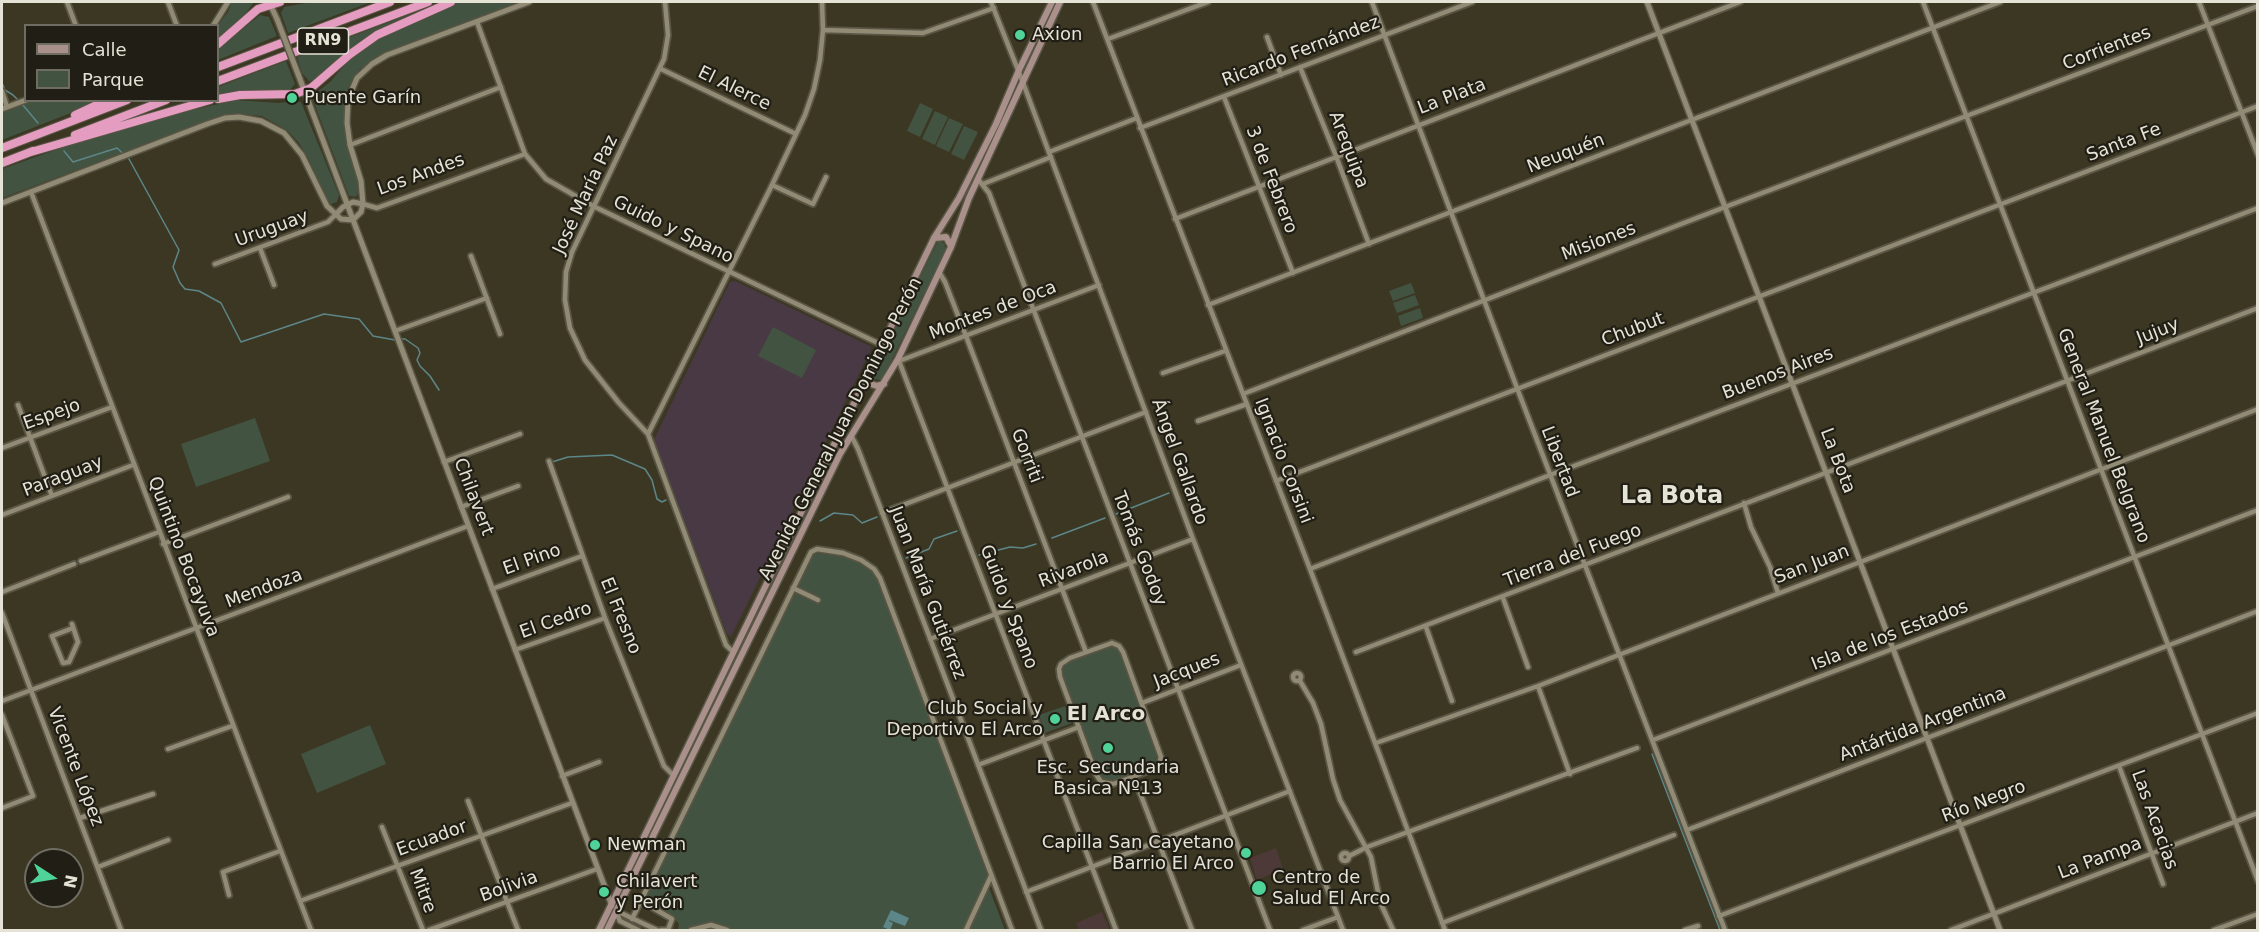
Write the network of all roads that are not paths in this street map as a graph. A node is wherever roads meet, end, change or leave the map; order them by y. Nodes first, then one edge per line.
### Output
1 (67, 2) edge
2 (168, 2) edge
3 (228, 2) edge
4 (280, 2) edge
5 (390, 2) edge
6 (428, 2) edge
7 (451, 2) edge
8 (529, 2) edge
9 (664, 2) edge
10 (822, 2) edge
11 (991, 2) edge
12 (1052, 2) edge
13 (1060, 2) edge
14 (1093, 2) edge
15 (1208, 2) edge
16 (1371, 2) edge
17 (1472, 2) edge
18 (1647, 2) edge
19 (1740, 2) edge
20 (1923, 2) edge
21 (2000, 2) edge
22 (2199, 2) edge
23 (269, 3) edge
24 (2258, 6) edge
25 (994, 8) junction
26 (477, 22) junction
27 (75, 24) edge
28 (176, 24) edge
29 (214, 24) edge
30 (2208, 25) junction
31 (1933, 27) junction
32 (823, 30) junction
33 (1658, 33) junction
34 (1384, 34) junction
35 (1267, 37) dead end
36 (1108, 39) junction
37 (219, 43) edge
38 (219, 67) edge
39 (1300, 68) junction
40 (661, 69) junction
41 (1019, 70) junction
42 (1281, 75) junction
43 (1023, 80) junction
44 (219, 81) edge
45 (501, 87) junction
46 (2, 91) edge
47 (304, 91) junction
48 (1224, 97) junction
49 (219, 99) edge
50 (24, 101) edge
51 (103, 102) edge
52 (123, 102) edge
53 (161, 102) edge
54 (203, 102) edge
55 (2258, 106) edge
56 (4, 108) edge
57 (2241, 112) junction
58 (1966, 117) junction
59 (1137, 118) junction
60 (1692, 120) junction
61 (1417, 124) junction
62 (1140, 128) junction
63 (796, 134) junction
64 (31, 137) junction
65 (350, 145) junction
66 (2, 148) edge
67 (30, 152) junction
68 (525, 154) junction
69 (1050, 155) junction
70 (2258, 155) edge
71 (1336, 156) junction
72 (2, 163) edge
73 (826, 177) dead end
74 (981, 182) junction
75 (772, 185) junction
76 (1259, 186) junction
77 (31, 192) junction
78 (2, 203) edge
79 (363, 204) junction
80 (348, 205) junction
81 (2000, 205) junction
82 (593, 206) junction
83 (1725, 207) junction
84 (2258, 208) edge
85 (1451, 214) junction
86 (335, 215) junction
87 (1175, 219) junction
88 (352, 220) junction
89 (934, 238) junction
90 (1369, 244) junction
91 (951, 247) junction
92 (260, 248) junction
93 (471, 256) dead end
94 (215, 264) dead end
95 (729, 272) junction
96 (939, 272) junction
97 (1293, 273) junction
98 (274, 285) dead end
99 (1099, 285) junction
100 (2033, 291) junction
101 (1758, 296) junction
102 (487, 298) junction
103 (1484, 301) junction
104 (1208, 305) junction
105 (2258, 308) edge
106 (1033, 310) junction
107 (500, 334) dead end
108 (966, 336) junction
109 (397, 337) junction
110 (882, 345) junction
111 (1225, 351) junction
112 (898, 360) junction
113 (1163, 374) dead end
114 (868, 375) junction
115 (2068, 381) junction
116 (884, 384) junction
117 (1791, 384) junction
118 (1517, 388) junction
119 (1243, 394) junction
120 (1247, 404) junction
121 (18, 405) dead end
122 (112, 407) junction
123 (2258, 409) edge
124 (1146, 412) junction
125 (1198, 421) dead end
126 (520, 434) dead end
127 (648, 434) junction
128 (851, 435) junction
129 (30, 437) junction
130 (1081, 437) junction
131 (2, 448) edge
132 (549, 461) dead end
133 (444, 462) junction
134 (1014, 462) junction
135 (133, 465) junction
136 (2100, 468) junction
137 (1825, 472) junction
138 (1550, 475) junction
139 (1276, 481) junction
140 (518, 486) dead end
141 (948, 488) junction
142 (52, 496) junction
143 (288, 497) dead end
144 (1744, 503) junction
145 (461, 507) junction
146 (2258, 510) edge
147 (882, 513) junction
148 (2, 515) edge
149 (468, 526) junction
150 (159, 532) junction
151 (1193, 539) junction
152 (163, 544) junction
153 (582, 556) junction
154 (2135, 556) junction
155 (81, 561) dead end
156 (1859, 562) junction
157 (1130, 563) junction
158 (74, 564) dead end
159 (1584, 565) junction
160 (1310, 569) junction
161 (793, 588) junction
162 (492, 589) junction
163 (1062, 589) junction
164 (2, 592) edge
165 (1778, 593) junction
166 (1503, 598) junction
167 (818, 600) dead end
168 (2258, 611) edge
169 (2, 613) edge
170 (996, 614) junction
171 (605, 618) junction
172 (1426, 627) junction
173 (196, 628) junction
174 (930, 639) junction
175 (2168, 645) junction
176 (515, 650) junction
177 (1893, 650) junction
178 (1086, 651) junction
179 (733, 652) junction
180 (1356, 652) dead end
181 (1620, 653) junction
182 (69, 662) junction
183 (1241, 665) junction
184 (1528, 667) dead end
185 (72, 674) junction
186 (1300, 681) dead end
187 (1538, 686) junction
188 (1178, 689) junction
189 (31, 690) junction
190 (1452, 700) dead end
191 (2, 701) edge
192 (1142, 703) junction
193 (2258, 713) edge
194 (2, 715) edge
195 (232, 726) junction
196 (1079, 727) junction
197 (2202, 735) junction
198 (1927, 737) junction
199 (1653, 740) junction
200 (1043, 741) junction
201 (1376, 743) junction
202 (1637, 748) dead end
203 (168, 749) dead end
204 (599, 762) dead end
205 (978, 765) junction
206 (2119, 766) junction
207 (1570, 774) junction
208 (562, 776) junction
209 (674, 776) junction
210 (1134, 777) junction
211 (1290, 791) junction
212 (153, 794) dead end
213 (468, 801) dead end
214 (572, 802) junction
215 (2, 808) edge
216 (2258, 813) edge
217 (1226, 816) junction
218 (80, 818) junction
219 (2235, 822) junction
220 (1960, 826) junction
221 (382, 827) dead end
222 (1687, 830) junction
223 (1408, 832) junction
224 (1674, 835) dead end
225 (481, 836) junction
226 (168, 840) dead end
227 (1158, 841) junction
228 (1367, 847) junction
229 (280, 851) junction
230 (2153, 854) junction
231 (1349, 856) dead end
232 (398, 866) junction
233 (98, 867) junction
234 (1092, 867) junction
235 (597, 869) junction
236 (991, 876) junction
237 (2258, 880) edge
238 (2163, 884) dead end
239 (1026, 892) junction
240 (229, 895) dead end
241 (642, 899) junction
242 (300, 901) junction
243 (507, 903) junction
244 (612, 906) junction
245 (616, 912) junction
246 (2258, 914) edge
247 (1994, 915) junction
248 (1719, 916) junction
249 (1338, 917) junction
250 (632, 919) junction
251 (620, 921) junction
252 (1442, 923) junction
253 (1698, 926) dead end
254 (122, 930) edge
255 (311, 930) edge
256 (423, 930) edge
257 (429, 930) edge
258 (518, 930) edge
259 (600, 930) edge
260 (607, 930) edge
261 (627, 930) edge
262 (638, 930) edge
263 (659, 930) edge
264 (667, 930) edge
265 (691, 930) edge
266 (727, 930) edge
267 (966, 930) edge
268 (1012, 930) edge
269 (1041, 930) edge
270 (1116, 930) edge
271 (1192, 930) edge
272 (1270, 930) edge
273 (1303, 930) edge
274 (1343, 930) edge
275 (1393, 930) edge
276 (1445, 930) edge
277 (1685, 930) edge
278 (1725, 930) edge
279 (1951, 930) edge
280 (2000, 930) edge
281 (2214, 930) edge

1 - 27 street
2 - 28 street
3 - 29 street
4 - 23 highway
5 - 38 highway, RN9
6 - 44 highway, RN9
7 - 47 highway
8 - 26 street
9 - 40 street, José María Paz
10 - 32 street
11 - 25 street, Ángel Gallardo
12 - 41 main road, Avenida General Juan Domingo Perón
13 - 43 main road, Avenida General Juan Domingo Perón
14 - 36 street, Ignacio Corsini
15 - 36 street
16 - 34 street, Libertad
17 - 34 street, Ricardo Fernández
18 - 33 street, La Bota
19 - 33 street, La Plata
20 - 31 street, General Manuel Belgrano
21 - 31 street, Neuquén
22 - 30 street
23 - 37 highway
23 - 47 street, bridge
24 - 30 street, Corrientes
25 - 32 street
25 - 41 street, Ángel Gallardo
26 - 45 street, Guido y Spano
26 - 65 street
30 - 57 street
30 - 58 street, Corrientes
31 - 58 street, General Manuel Belgrano
31 - 60 street, Neuquén
32 - 63 street
33 - 60 street, La Bota
33 - 61 street, La Plata
34 - 39 street, Ricardo Fernández
34 - 61 street, Libertad
35 - 42 street
36 - 59 street, Ignacio Corsini
39 - 42 street, Ricardo Fernández
39 - 71 street, Arequipa
40 - 63 street, El Alerce
40 - 82 street, José María Paz
41 - 43 street, Ángel Gallardo
41 - 89 main road, Avenida General Juan Domingo Perón
42 - 48 street, Ricardo Fernández
43 - 69 street, Ángel Gallardo
43 - 74 main road, Avenida General Juan Domingo Perón
45 - 65 street
45 - 68 street, Guido y Spano
46 - 56 street
47 - 49 highway
47 - 80 street, Chilavert
48 - 62 street, Ricardo Fernández
48 - 76 street, 3 de Febrero
50 - 56 street
51 - 64 highway
52 - 64 highway
53 - 67 highway
54 - 67 highway
55 - 57 street, Santa Fe
57 - 70 street
57 - 81 street, Santa Fe
58 - 81 street, General Manuel Belgrano
58 - 83 street, Misiones
59 - 62 street, Ignacio Corsini
59 - 69 street
60 - 83 street, La Bota
60 - 85 street, Neuquén
61 - 71 street, La Plata
61 - 85 street, Libertad
62 - 87 street, Ignacio Corsini
63 - 75 street
64 - 66 highway
65 - 79 street
67 - 72 highway
68 - 79 street, Los Andes
68 - 82 street, Guido y Spano
69 - 74 street
69 - 99 street, Ángel Gallardo
71 - 76 street, La Plata
71 - 90 street, Arequipa
73 - 75 street
74 - 91 main road, Avenida General Juan Domingo Perón
74 - 106 street, Tomás Godoy
75 - 95 street
76 - 87 street, La Plata
76 - 97 street, 3 de Febrero
77 - 78 street
77 - 86 street
77 - 122 street, Quintino Bocayuva
79 - 80 street
79 - 88 street, Los Andes
80 - 86 street
80 - 88 street, Chilavert
81 - 100 street, General Manuel Belgrano
81 - 101 street, Chubut
82 - 95 street, Guido y Spano
82 - 127 street, José María Paz
83 - 101 street, La Bota
83 - 103 street, Misiones
84 - 100 street, Buenos Aires
85 - 90 street, Neuquén
85 - 103 street, Libertad
86 - 88 street
86 - 92 street, Uruguay
87 - 104 street, Ignacio Corsini
88 - 109 street, Chilavert
89 - 91 main road
89 - 110 main road, Avenida General Juan Domingo Perón
90 - 97 street, Neuquén
91 - 96 main road, Avenida General Juan Domingo Perón
92 - 94 street, Uruguay
92 - 98 street
93 - 102 street
95 - 110 street, Guido y Spano
95 - 127 street
96 - 108 street, Gorriti
96 - 112 main road, Avenida General Juan Domingo Perón
97 - 104 street, Neuquén
99 - 106 street, Montes de Oca
99 - 124 street, Ángel Gallardo
100 - 115 street, General Manuel Belgrano
100 - 117 street, Buenos Aires
101 - 117 street, La Bota
101 - 118 street, Chubut
102 - 107 street
102 - 109 street
103 - 118 street, Libertad
103 - 119 street, Misiones
104 - 111 street, Ignacio Corsini
105 - 115 street, Jujuy
106 - 108 street, Montes de Oca
106 - 130 street, Tomás Godoy
108 - 112 street, Montes de Oca
108 - 134 street, Gorriti
109 - 133 street, Chilavert
110 - 114 main road, Avenida General Juan Domingo Perón
111 - 113 street
111 - 119 street, Ignacio Corsini
112 - 116 main road, Avenida General Juan Domingo Perón
112 - 141 street, Guido y Spano
114 - 116 main road
114 - 179 main road, Avenida General Juan Domingo Perón
115 - 136 street, General Manuel Belgrano
115 - 137 street, Tierra del Fuego
116 - 128 main road, Avenida General Juan Domingo Perón
117 - 137 street, La Bota
117 - 138 street, Buenos Aires
118 - 138 street, Libertad
118 - 139 street, Chubut
119 - 120 street, Ignacio Corsini
120 - 125 street
120 - 139 street, Ignacio Corsini
121 - 129 street
122 - 129 street, Espejo
122 - 135 street, Quintino Bocayuva
123 - 136 street, San Juan
124 - 130 street
124 - 151 street, Ángel Gallardo
126 - 133 street
127 - 179 street, José María Paz
128 - 147 street, Juan María Gutiérrez
128 - 245 main road, Avenida General Juan Domingo Perón
129 - 131 street, Espejo
129 - 142 street
130 - 134 street
130 - 157 street, Tomás Godoy
132 - 153 street, El Fresno
133 - 145 street, Chilavert
134 - 141 street
134 - 163 street, Gorriti
135 - 142 street, Paraguay
135 - 150 street, Quintino Bocayuva
136 - 154 street, General Manuel Belgrano
136 - 156 street, San Juan
137 - 144 street, Tierra del Fuego
137 - 156 street, La Bota
138 - 159 street, Libertad
138 - 160 street, Buenos Aires
139 - 160 street, Ignacio Corsini
140 - 145 street
141 - 147 street
141 - 170 street, Guido y Spano
142 - 148 street, Paraguay
143 - 152 street
144 - 159 street, Tierra del Fuego
144 - 165 street
145 - 149 street, Chilavert
146 - 154 street, Isla de los Estados
147 - 174 street, Juan María Gutiérrez
149 - 162 street, Chilavert
149 - 173 street, Mendoza
150 - 152 street, Quintino Bocayuva
150 - 155 street
151 - 157 street, Rivarola
151 - 183 street, Ángel Gallardo
152 - 173 street, Quintino Bocayuva
153 - 162 street, El Pino
153 - 171 street, El Fresno
154 - 175 street, General Manuel Belgrano
154 - 177 street, Isla de los Estados
156 - 165 street, San Juan
156 - 177 street, La Bota
157 - 163 street, Rivarola
157 - 188 street, Tomás Godoy
158 - 164 street
159 - 166 street, Tierra del Fuego
159 - 181 street, Libertad
160 - 201 street, Ignacio Corsini
161 - 167 street
161 - 236 street
161 - 241 street
162 - 176 street, Chilavert
163 - 170 street, Rivarola
163 - 178 street, Gorriti
165 - 181 street, San Juan
166 - 172 street, Tierra del Fuego
166 - 184 street
168 - 175 street, Antártida Argentina
169 - 189 street, Vicente López
170 - 174 street, Rivarola
170 - 200 street, Guido y Spano
171 - 176 street, El Cedro
171 - 209 street, El Fresno
172 - 180 street, Tierra del Fuego
172 - 190 street
173 - 185 street, Mendoza
173 - 195 street, Quintino Bocayuva
174 - 205 street, Juan María Gutiérrez
175 - 197 street, General Manuel Belgrano
175 - 198 street, Antártida Argentina
176 - 208 street, Chilavert
177 - 198 street, La Bota
177 - 199 street, Isla de los Estados
178 - 192 street
178 - 196 street
179 - 209 main road, Avenida General Juan Domingo Perón
181 - 187 street, San Juan
181 - 199 street, Libertad
182 - 182 street
182 - 185 street
183 - 188 street, Jacques
183 - 211 street, Ángel Gallardo
185 - 189 street, Mendoza
186 - 228 street
187 - 201 street, San Juan
187 - 207 street
188 - 192 street, Jacques
188 - 217 street, Tomás Godoy
189 - 191 street, Mendoza
189 - 218 street, Vicente López
192 - 210 street
193 - 197 street, Río Negro
194 - 215 street
195 - 203 street
195 - 229 street, Quintino Bocayuva
196 - 200 street
196 - 210 street
197 - 206 street, Río Negro
197 - 219 street, General Manuel Belgrano
198 - 220 street, La Bota
198 - 222 street, Antártida Argentina
199 - 222 street, Libertad
200 - 205 street
200 - 234 street, Guido y Spano
201 - 223 street, Ignacio Corsini
202 - 207 street
204 - 208 street
205 - 239 street, Juan María Gutiérrez
206 - 220 street, Río Negro
206 - 230 street, Las Acacias
207 - 223 street
208 - 214 street, Chilavert
209 - 244 main road, Avenida General Juan Domingo Perón
210 - 227 street
211 - 217 street
211 - 249 street, Ángel Gallardo
212 - 218 street
213 - 225 street
214 - 225 street, Ecuador
214 - 235 street, Chilavert
216 - 219 street, La Pampa
217 - 227 street
217 - 272 street, Tomás Godoy
218 - 233 street, Vicente López
219 - 230 street, La Pampa
219 - 237 street, General Manuel Belgrano
220 - 247 street, La Bota
220 - 248 street, Río Negro
221 - 232 street, Mitre
222 - 248 street, Libertad
223 - 228 street
223 - 252 street, Ignacio Corsini
224 - 252 street
225 - 232 street, Ecuador
225 - 243 street
226 - 233 street
227 - 234 street
227 - 271 street
228 - 231 street
228 - 275 street
229 - 240 street
229 - 242 street, Quintino Bocayuva
230 - 238 street, Las Acacias
230 - 247 street, La Pampa
232 - 242 street, Ecuador
232 - 256 street, Mitre
233 - 254 street, Vicente López
234 - 239 street
234 - 270 street, Guido y Spano
235 - 243 street, Bolivia
235 - 244 street, Chilavert
236 - 267 street
236 - 268 street
239 - 269 street, Juan María Gutiérrez
241 - 250 street
241 - 264 street
242 - 255 street, Quintino Bocayuva
243 - 257 street, Bolivia
243 - 258 street
244 - 245 street, Chilavert
244 - 259 main road, Avenida General Juan Domingo Perón
245 - 250 street
245 - 251 street
245 - 260 main road, Avenida General Juan Domingo Perón
246 - 281 street
247 - 279 street, La Pampa
247 - 280 street, La Bota
248 - 278 street, Libertad
249 - 273 street
249 - 274 street, Ángel Gallardo
250 - 263 street
251 - 261 street
251 - 262 street
252 - 276 street, Ignacio Corsini
253 - 277 street
263 - 264 street
265 - 266 street

